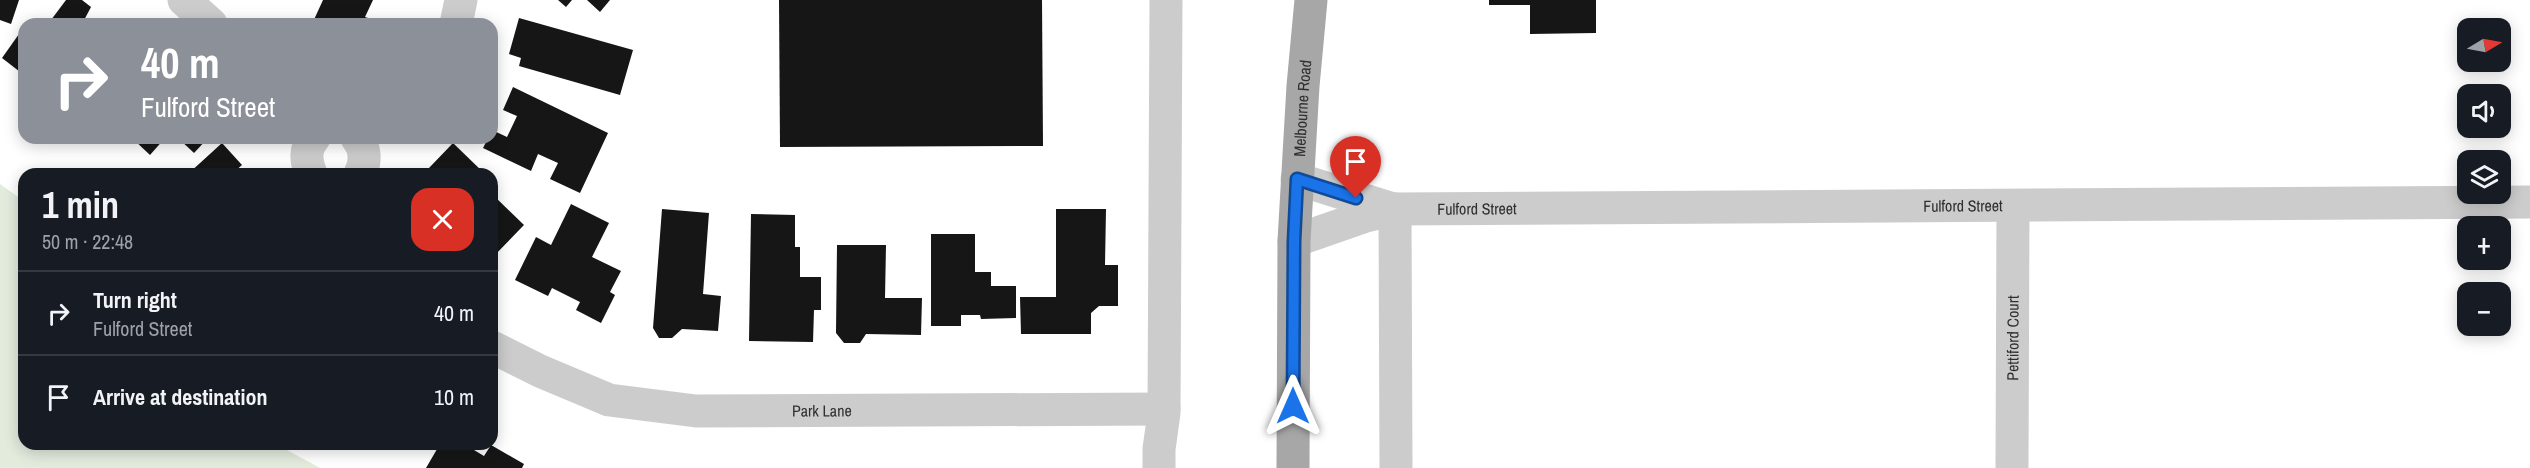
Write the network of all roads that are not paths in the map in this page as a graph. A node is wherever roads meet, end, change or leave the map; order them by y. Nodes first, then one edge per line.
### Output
1 (184, 0) edge
2 (461, 0) edge
3 (1166, 0) edge
4 (1311, 0) edge
5 (204, 18) edge
6 (457, 18) edge
7 (310, 144) edge
8 (308, 168) edge
9 (1297, 179) junction
10 (2530, 202) edge
11 (2013, 206) junction
12 (1395, 209) junction
13 (1294, 241) junction
14 (498, 350) edge
15 (1164, 410) junction
16 (1159, 468) edge
17 (1293, 468) edge
18 (1396, 468) edge
19 (2012, 468) edge

1 - 5 street
2 - 6 street
3 - 15 street
4 - 9 main road, Melbourne Road
7 - 8 street
9 - 12 street, Fulford Street
9 - 13 main road, Melbourne Road
10 - 11 street, Fulford Street
11 - 12 street, Fulford Street
11 - 19 street, Pettiford Court
12 - 13 street, Fulford Street
12 - 18 street
13 - 17 main road, Melbourne Road
14 - 15 street, Park Lane
15 - 16 street

